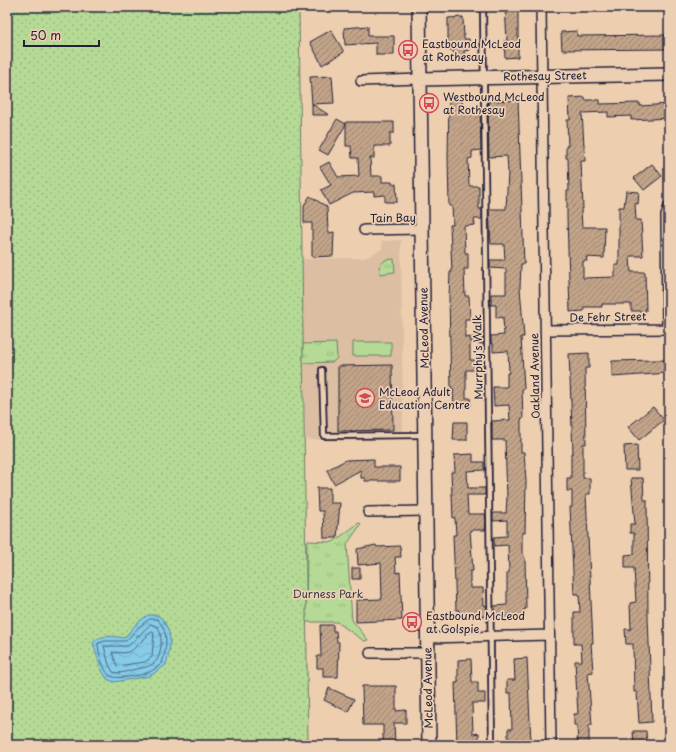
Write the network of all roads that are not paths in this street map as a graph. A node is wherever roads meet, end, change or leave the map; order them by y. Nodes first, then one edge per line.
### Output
1 (419, 7) edge
2 (483, 7) edge
3 (541, 7) edge
4 (669, 74) edge
5 (484, 77) junction
6 (542, 77) junction
7 (420, 79) junction
8 (361, 82) dead end
9 (669, 206) edge
10 (423, 229) junction
11 (364, 230) dead end
12 (668, 329) edge
13 (546, 330) junction
14 (322, 370) dead end
15 (425, 435) junction
16 (426, 511) junction
17 (368, 512) dead end
18 (549, 635) junction
19 (490, 637) junction
20 (428, 638) junction
21 (370, 653) dead end
22 (428, 653) junction
23 (429, 745) edge
24 (492, 745) edge
25 (551, 745) edge

1 - 7 street, McLeod Avenue
2 - 5 lane, Murrphy's Walk
3 - 6 street, Oakland Avenue
4 - 6 street, Rothesay Street
5 - 6 street, Rothesay Street
5 - 7 street, Rothesay Street
5 - 19 lane, Murrphy's Walk
6 - 13 street, Oakland Avenue
7 - 8 street
7 - 10 street, McLeod Avenue
9 - 12 street
10 - 11 street, Tain Bay
10 - 15 street, McLeod Avenue
12 - 13 street, De Fehr Street
13 - 18 street, Oakland Avenue
14 - 15 lane
15 - 16 street, McLeod Avenue
16 - 17 street
16 - 20 street, McLeod Avenue
18 - 19 street
18 - 25 street, Oakland Avenue
19 - 20 street
19 - 24 lane, Murrphy's Walk
20 - 22 street, McLeod Avenue
21 - 22 street
22 - 23 street, McLeod Avenue

